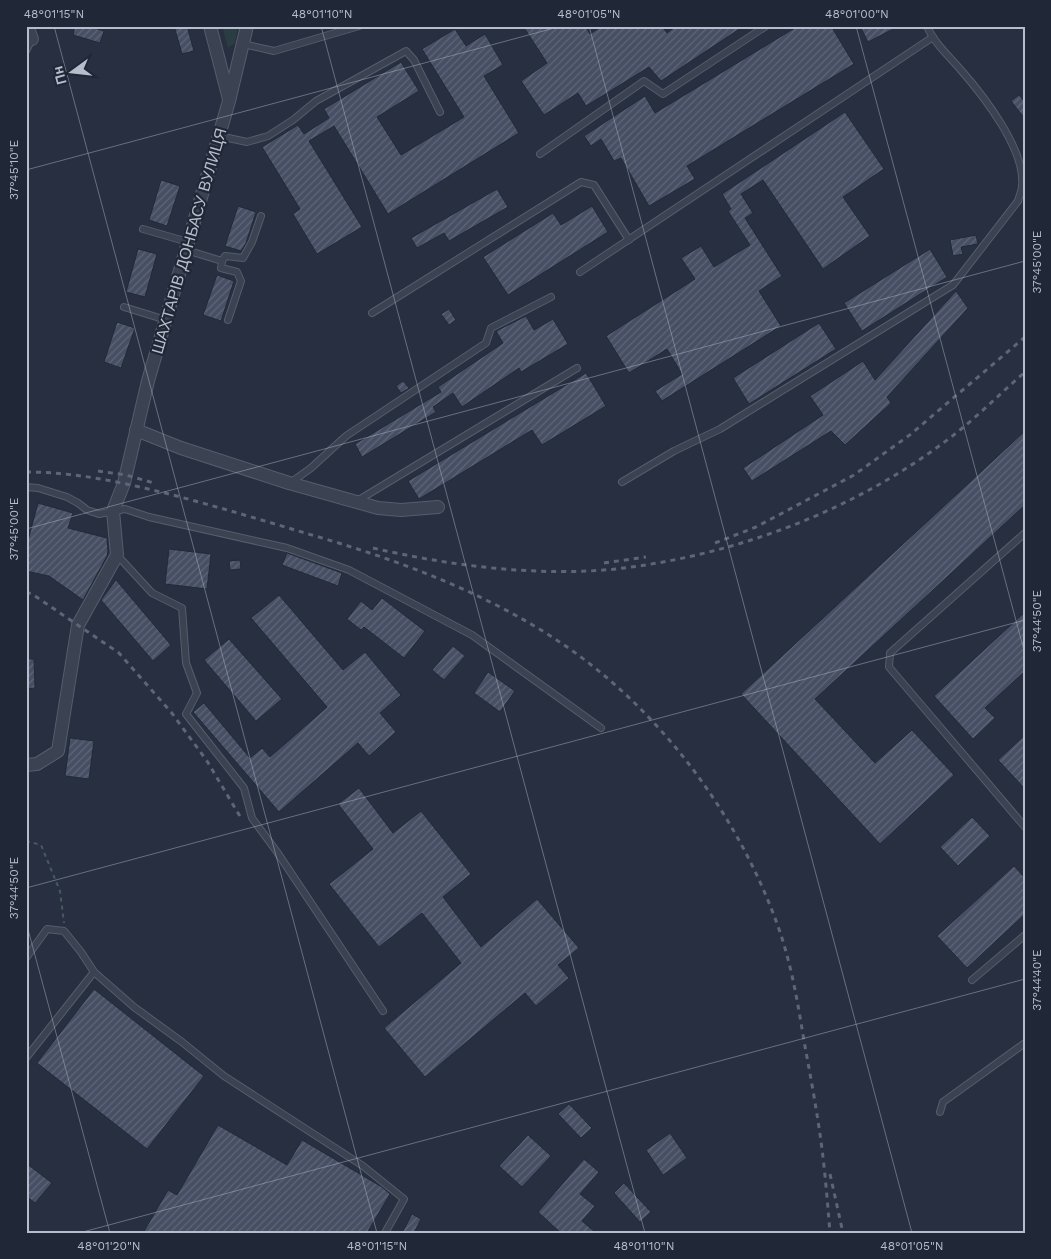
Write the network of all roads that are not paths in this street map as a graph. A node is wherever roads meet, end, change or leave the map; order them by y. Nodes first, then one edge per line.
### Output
1 (27, 26) edge
2 (210, 26) edge
3 (247, 26) edge
4 (359, 26) edge
5 (766, 26) edge
6 (928, 26) edge
7 (932, 37) junction
8 (28, 44) edge
9 (243, 44) junction
10 (229, 101) junction
11 (440, 112) dead end
12 (219, 136) junction
13 (540, 154) dead end
14 (261, 216) dead end
15 (143, 229) dead end
16 (629, 240) junction
17 (187, 246) junction
18 (222, 261) junction
19 (580, 272) dead end
20 (551, 297) dead end
21 (124, 307) dead end
22 (372, 313) dead end
23 (166, 320) junction
24 (228, 320) dead end
25 (578, 368) dead end
26 (136, 430) junction
27 (622, 482) dead end
28 (289, 483) junction
29 (26, 487) edge
30 (356, 502) junction
31 (438, 508) dead end
32 (113, 511) junction
33 (1025, 533) edge
34 (117, 555) junction
35 (601, 728) dead end
36 (26, 765) edge
37 (1025, 827) edge
38 (1025, 935) edge
39 (26, 958) edge
40 (94, 972) junction
41 (972, 980) dead end
42 (383, 1011) dead end
43 (1025, 1043) edge
44 (26, 1058) edge
45 (940, 1112) dead end
46 (385, 1233) edge

1 - 8 street
2 - 10 street
3 - 9 street, ШАХТАРІВ ДОНБАСУ ВУЛИЦЯ
4 - 9 lane
5 - 13 lane
6 - 7 lane
7 - 16 lane
7 - 27 lane
9 - 10 street, ШАХТАРІВ ДОНБАСУ ВУЛИЦЯ
10 - 12 street, ШАХТАРІВ ДОНБАСУ ВУЛИЦЯ
11 - 12 lane
12 - 17 street, ШАХТАРІВ ДОНБАСУ ВУЛИЦЯ
14 - 18 lane
15 - 17 lane
16 - 19 lane
16 - 22 lane
17 - 18 lane
17 - 23 street, ШАХТАРІВ ДОНБАСУ ВУЛИЦЯ
18 - 24 lane
20 - 28 lane
21 - 23 lane
23 - 26 street, ШАХТАРІВ ДОНБАСУ ВУЛИЦЯ
25 - 30 lane
26 - 28 street
26 - 32 street, ШАХТАРІВ ДОНБАСУ ВУЛИЦЯ
28 - 30 street
29 - 32 lane
30 - 31 street
32 - 34 street
32 - 35 lane
33 - 37 lane
34 - 36 street
34 - 42 lane
38 - 41 lane
39 - 40 lane
40 - 44 lane
40 - 46 lane
43 - 45 lane

